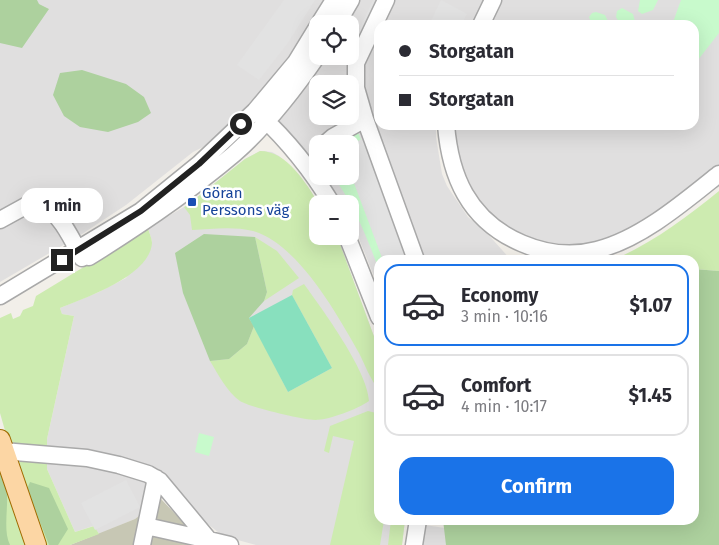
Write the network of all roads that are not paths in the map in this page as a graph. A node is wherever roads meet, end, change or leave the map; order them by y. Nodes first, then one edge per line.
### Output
1 (334, 0) edge
2 (351, 0) edge
3 (386, 0) edge
4 (493, 0) edge
5 (324, 15) edge
6 (342, 15) edge
7 (377, 20) edge
8 (483, 20) edge
9 (374, 26) edge
10 (309, 40) edge
11 (311, 65) edge
12 (261, 116) junction
13 (365, 119) junction
14 (447, 130) edge
15 (337, 135) edge
16 (309, 159) edge
17 (304, 163) junction
18 (719, 174) edge
19 (327, 195) edge
20 (0, 220) edge
21 (352, 245) edge
22 (80, 255) junction
23 (414, 255) edge
24 (372, 284) edge
25 (0, 296) edge
26 (0, 308) edge
27 (2, 446) edge
28 (156, 478) junction
29 (417, 525) edge
30 (146, 526) junction
31 (209, 540) junction
32 (36, 545) edge
33 (142, 545) edge
34 (230, 545) edge
35 (414, 545) edge

1 - 5 street
2 - 6 street
3 - 7 street
4 - 8 street
9 - 13 street
10 - 12 street
11 - 12 street
12 - 17 street
12 - 22 street
13 - 15 street
13 - 23 street
14 - 18 street
16 - 17 street
17 - 19 street
20 - 22 street
21 - 24 street
22 - 25 street
22 - 26 street
27 - 28 street
27 - 32 main road
28 - 30 street
28 - 31 street
29 - 35 street
30 - 31 street
30 - 33 street
31 - 34 street

